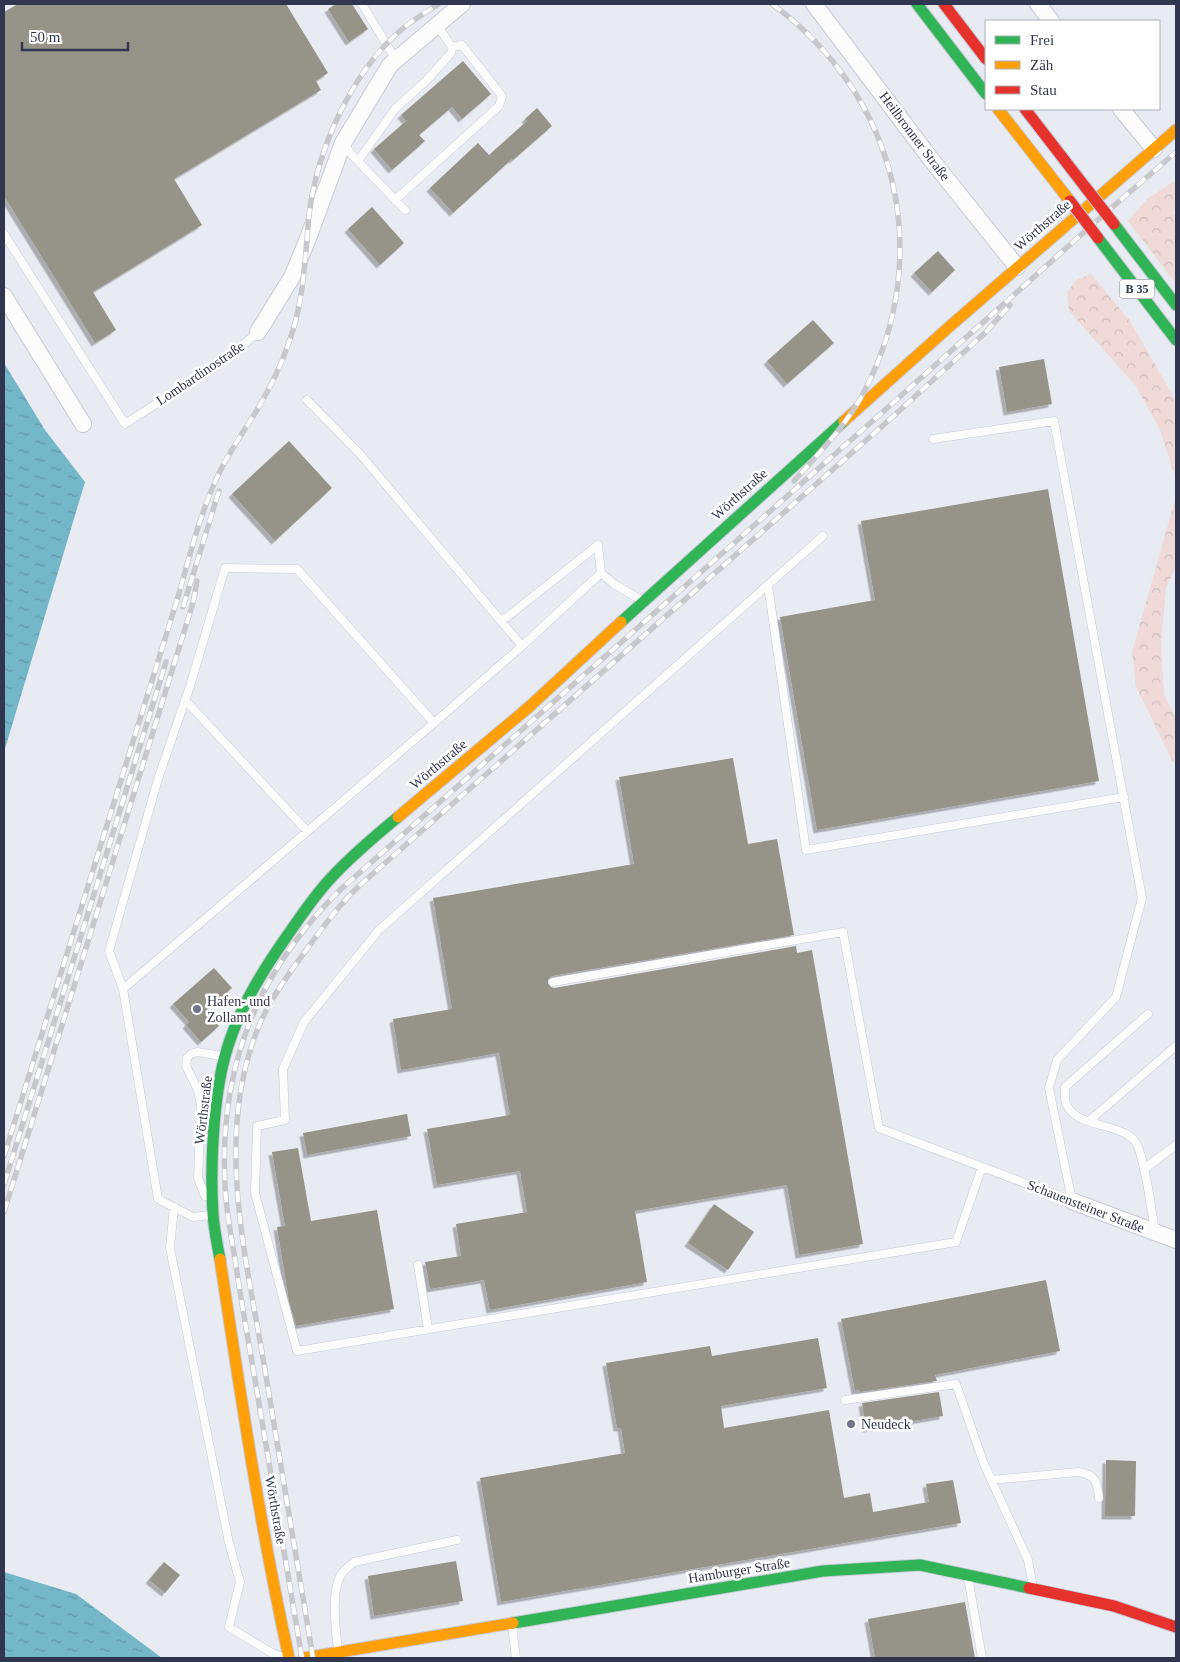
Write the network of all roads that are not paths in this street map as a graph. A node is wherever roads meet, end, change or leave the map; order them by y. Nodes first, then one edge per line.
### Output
1 (362, 4) edge
2 (462, 4) edge
3 (814, 4) edge
4 (917, 4) edge
5 (944, 4) edge
6 (1038, 4) edge
7 (1051, 20) edge
8 (437, 25) junction
9 (452, 47) junction
10 (985, 57) edge
11 (396, 60) junction
12 (985, 93) edge
13 (999, 110) edge
14 (1026, 110) edge
15 (1122, 110) edge
16 (1176, 130) edge
17 (343, 143) junction
18 (1154, 149) junction
19 (358, 161) junction
20 (395, 200) junction
21 (405, 210) dead end
22 (4, 234) edge
23 (1017, 268) junction
24 (4, 296) edge
25 (1176, 305) edge
26 (258, 332) joint
27 (1176, 340) edge
28 (308, 400) dead end
29 (83, 424) dead end
30 (933, 439) dead end
31 (823, 536) dead end
32 (601, 573) junction
33 (768, 585) junction
34 (644, 602) junction
35 (502, 621) junction
36 (522, 646) junction
37 (185, 700) junction
38 (434, 723) junction
39 (1124, 798) junction
40 (307, 832) junction
41 (552, 982) dead end
42 (123, 989) junction
43 (1148, 1014) dead end
44 (1176, 1046) edge
45 (225, 1056) junction
46 (1089, 1121) junction
47 (1176, 1144) edge
48 (982, 1167) junction
49 (1144, 1169) junction
50 (1072, 1201) junction
51 (174, 1207) junction
52 (213, 1215) junction
53 (1155, 1232) junction
54 (1176, 1240) edge
55 (418, 1265) dead end
56 (428, 1329) junction
57 (845, 1400) dead end
58 (991, 1480) junction
59 (1098, 1498) dead end
60 (457, 1540) dead end
61 (968, 1575) junction
62 (1033, 1589) junction
63 (512, 1623) junction
64 (1176, 1627) edge
65 (338, 1653) junction
66 (287, 1658) edge
67 (304, 1658) edge
68 (516, 1658) edge
69 (982, 1658) edge

1 - 11 lane
2 - 8 street, Lombardinostraße
3 - 23 street, Heilbronner Straße
4 - 12 main road
5 - 10 main road
6 - 7 street
8 - 9 lane
8 - 11 street, Lombardinostraße
9 - 19 lane
9 - 20 lane
11 - 17 street, Lombardinostraße
13 - 27 main road, B 35, bridge
14 - 25 main road, B 35, bridge
15 - 18 street
16 - 18 main road, Wörthstraße
17 - 19 lane
17 - 26 street, Lombardinostraße
18 - 23 main road, Wörthstraße
19 - 20 lane
20 - 21 lane
22 - 26 lane, Lombardinostraße
23 - 34 main road, Wörthstraße
24 - 29 street
28 - 35 lane
30 - 39 lane
31 - 33 lane
32 - 34 lane
32 - 35 lane
32 - 36 lane
33 - 39 lane
33 - 56 lane
34 - 45 main road, Wörthstraße
35 - 36 lane
36 - 38 lane
37 - 38 lane
37 - 40 lane
37 - 42 lane
38 - 40 lane
39 - 50 lane
40 - 42 lane
41 - 48 lane, Schauensteiner Straße
42 - 51 lane
43 - 46 lane
44 - 46 lane
45 - 52 main road, Wörthstraße
45 - 52 lane
46 - 49 lane
47 - 49 lane
48 - 50 lane, Schauensteiner Straße
48 - 56 lane
49 - 53 lane
50 - 53 street, Schauensteiner Straße
51 - 52 lane
51 - 66 lane
52 - 66 main road, Wörthstraße
53 - 54 street, Schauensteiner Straße
55 - 56 lane
57 - 58 lane
58 - 59 lane
58 - 62 lane
60 - 65 lane
61 - 62 main road, Hamburger Straße
61 - 63 main road, Hamburger Straße
61 - 69 lane
62 - 64 main road, Hamburger Straße
63 - 65 main road, Hamburger Straße
63 - 68 lane
65 - 67 main road, Hamburger Straße

